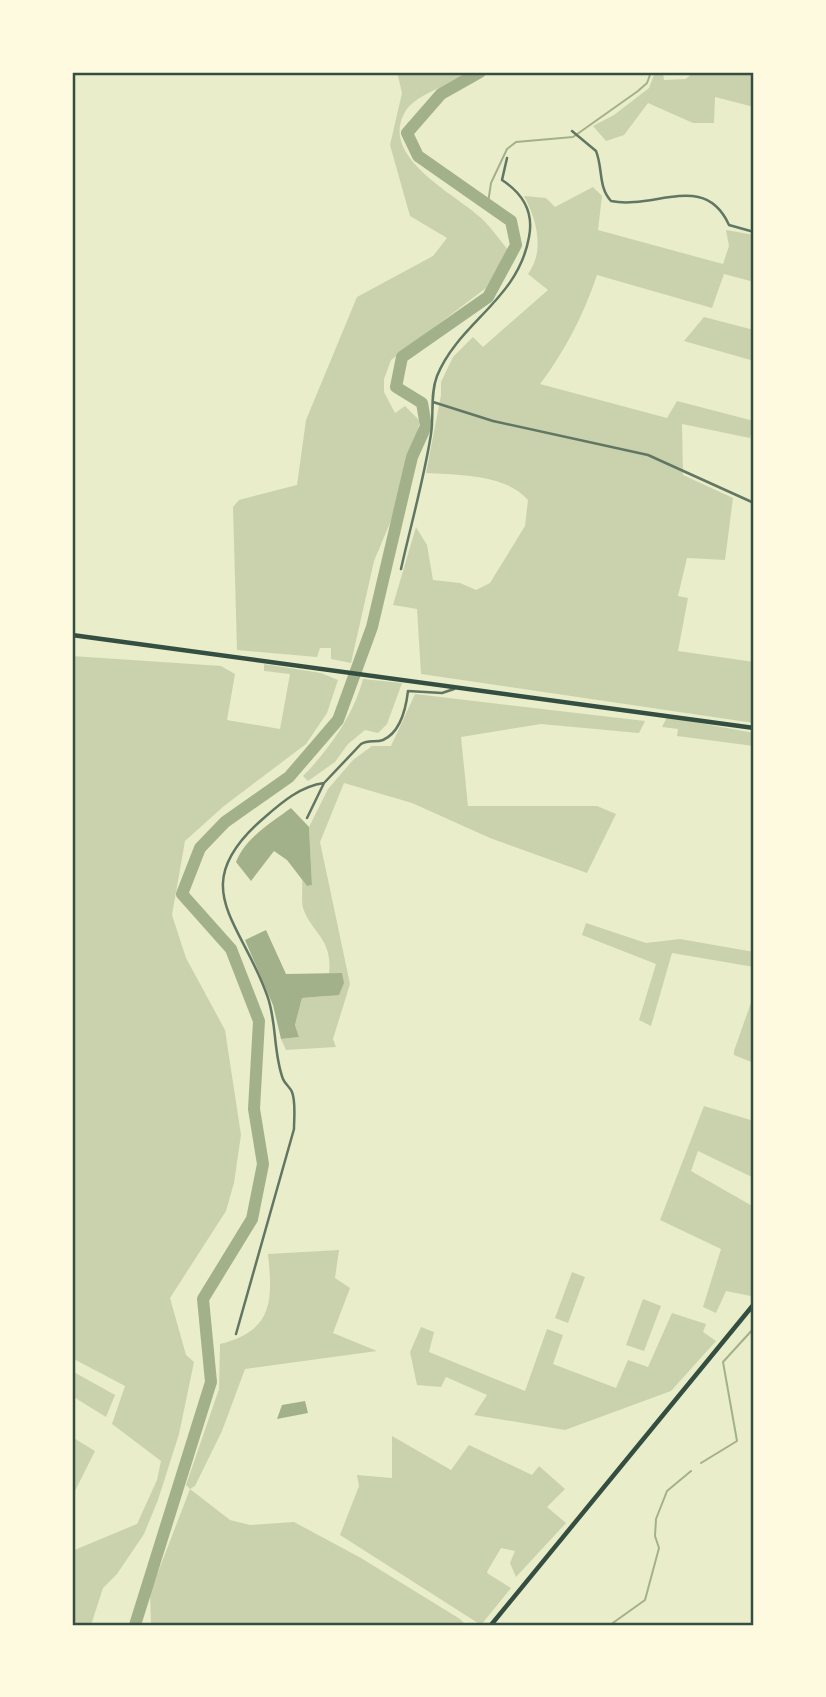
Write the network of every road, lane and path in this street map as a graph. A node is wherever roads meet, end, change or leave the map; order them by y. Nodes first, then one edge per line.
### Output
1 (572, 131) dead end
2 (507, 158) dead end
3 (754, 232) edge
4 (433, 402) junction
5 (754, 503) edge
6 (401, 569) dead end
7 (72, 635) edge
8 (457, 688) junction
9 (754, 728) edge
10 (324, 783) junction
11 (307, 818) dead end
12 (754, 1304) edge
13 (236, 1334) dead end
14 (491, 1625) edge

1 - 3 street
2 - 4 street
4 - 5 street
4 - 6 street
7 - 8 main road
8 - 9 main road
8 - 10 street
10 - 11 street
10 - 13 street
12 - 14 main road

